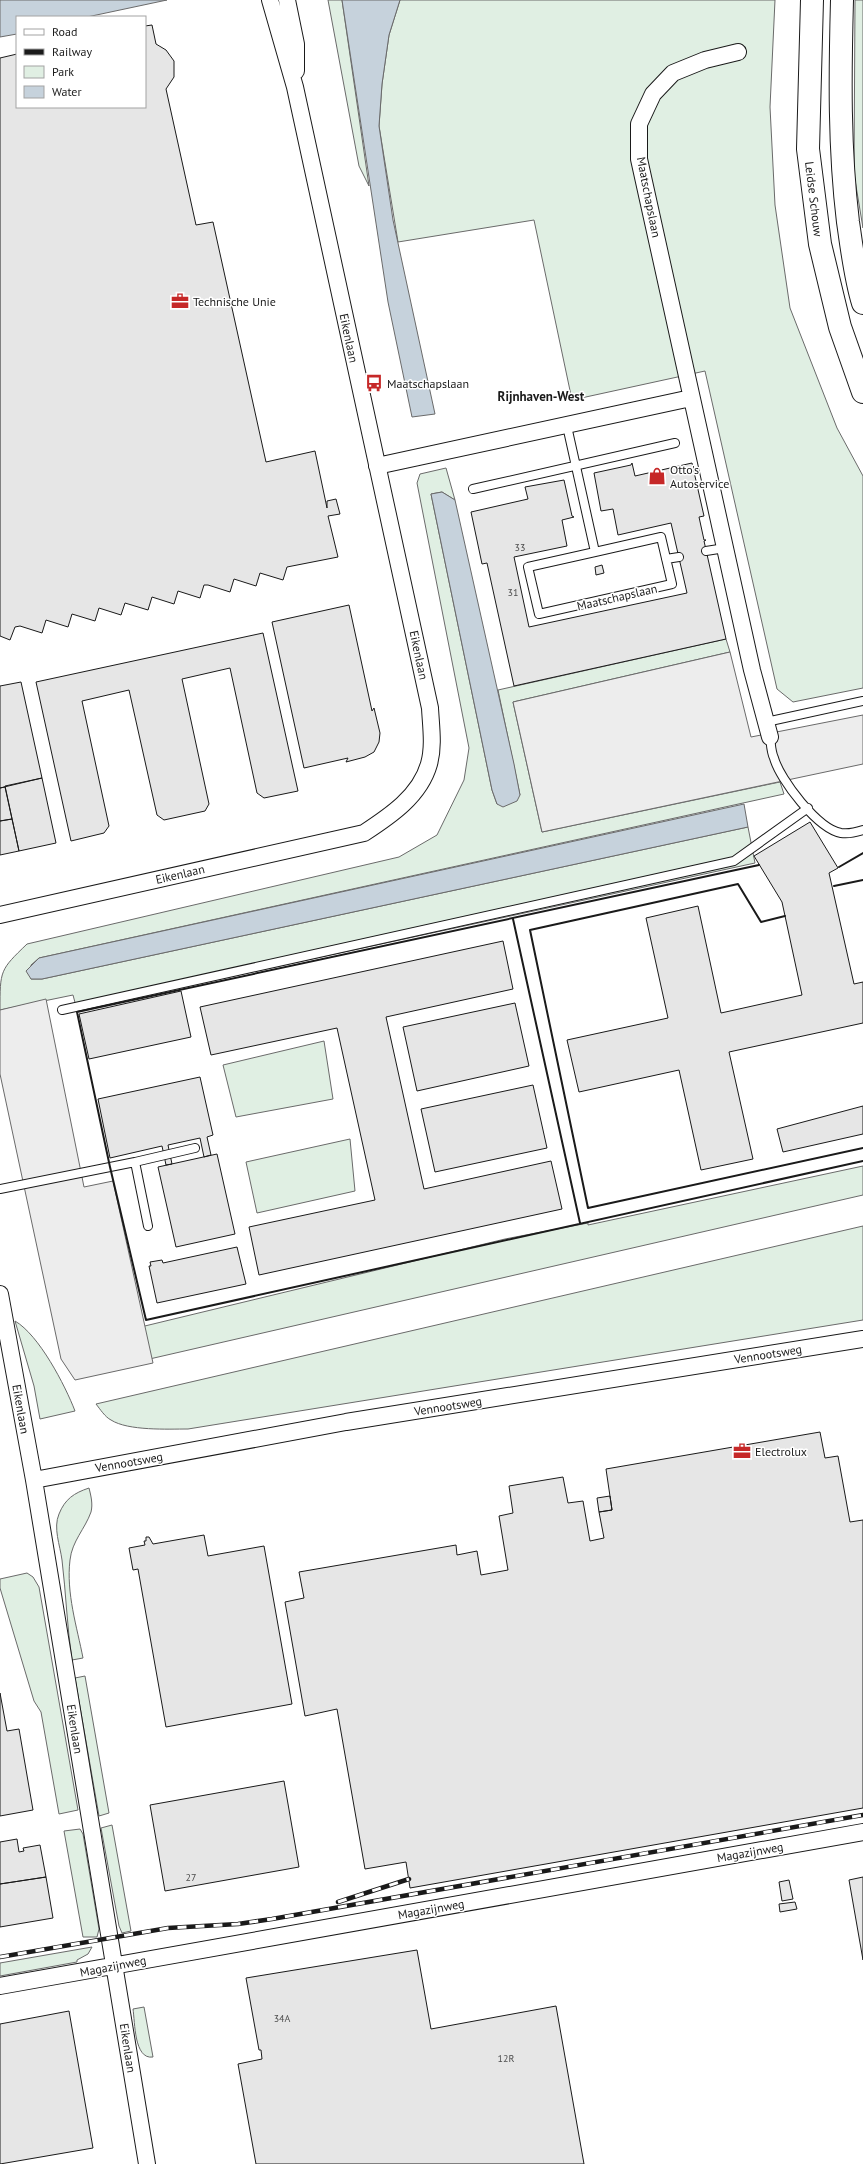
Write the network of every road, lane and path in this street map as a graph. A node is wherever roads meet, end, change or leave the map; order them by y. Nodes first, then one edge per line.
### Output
1 (270, 0) edge
2 (286, 0) edge
3 (812, 0) edge
4 (842, 0) edge
5 (738, 52) dead end
6 (295, 87) junction
7 (863, 303) edge
8 (863, 392) edge
9 (691, 398) junction
10 (566, 426) junction
11 (675, 443) dead end
12 (575, 465) junction
13 (377, 466) junction
14 (473, 489) dead end
15 (725, 548) junction
16 (706, 551) dead end
17 (595, 552) junction
18 (679, 557) dead end
19 (666, 560) junction
20 (863, 701) edge
21 (768, 729) junction
22 (808, 808) junction
23 (863, 830) edge
24 (0, 915) edge
25 (62, 1010) dead end
26 (195, 1148) dead end
27 (135, 1162) junction
28 (0, 1189) edge
29 (148, 1226) dead end
30 (0, 1294) edge
31 (863, 1339) edge
32 (34, 1480) junction
33 (863, 1832) edge
34 (115, 1966) junction
35 (0, 1986) edge
36 (147, 2164) edge

1 - 6 street, Eikenlaan
2 - 6 street, Eikenlaan
3 - 8 street, Leidse Schouw
4 - 7 street
5 - 9 street, Maatschapslaan
6 - 13 street, Eikenlaan
9 - 10 street
9 - 15 street, Maatschapslaan
10 - 12 lane
10 - 13 street
11 - 12 lane
12 - 14 lane
12 - 17 lane
13 - 24 street, Eikenlaan
15 - 16 lane
15 - 21 street, Maatschapslaan
17 - 19 lane, Maatschapslaan
17 - 19 lane, Maatschapslaan
18 - 19 lane
20 - 21 lane
21 - 22 lane
22 - 23 lane
22 - 25 lane
26 - 27 lane
27 - 28 lane
27 - 29 lane
30 - 32 street, Eikenlaan
31 - 32 street, Vennootsweg
32 - 34 street, Eikenlaan
33 - 34 street, Magazijnweg
34 - 35 street, Magazijnweg
34 - 36 street, Eikenlaan

